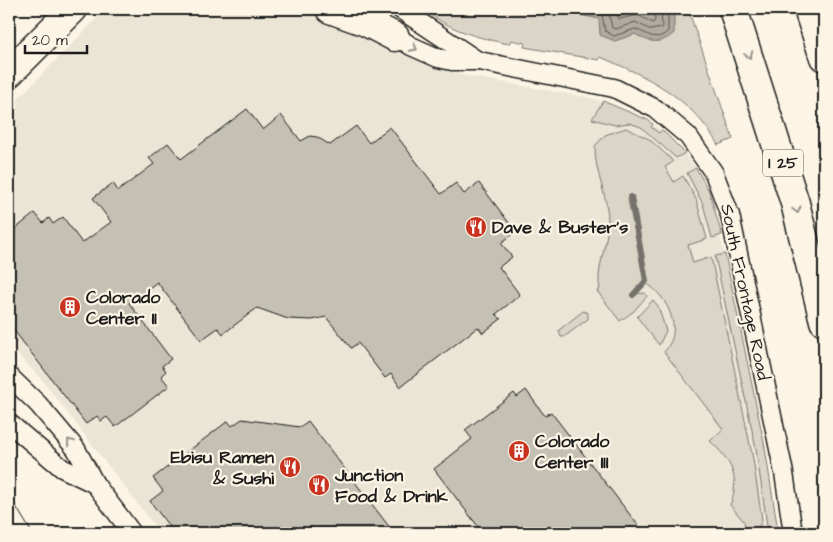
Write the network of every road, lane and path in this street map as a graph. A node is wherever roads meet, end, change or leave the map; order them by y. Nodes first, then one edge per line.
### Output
1 (74, 9) edge
2 (330, 9) edge
3 (361, 9) edge
4 (400, 9) edge
5 (732, 9) edge
6 (808, 9) edge
7 (395, 37) junction
8 (824, 57) edge
9 (478, 61) junction
10 (9, 73) edge
11 (824, 321) edge
12 (9, 376) edge
13 (9, 423) edge
14 (95, 484) junction
15 (132, 533) edge
16 (793, 533) edge

1 - 10 main road
2 - 7 main road
3 - 7 street, South Frontage Road
4 - 9 street, South Frontage Road
5 -> 11 main road, I 25
6 - 8 main road
7 -> 9 street, South Frontage Road
9 - 16 street, South Frontage Road
14 -> 12 street
13 - 14 street
14 - 15 street

